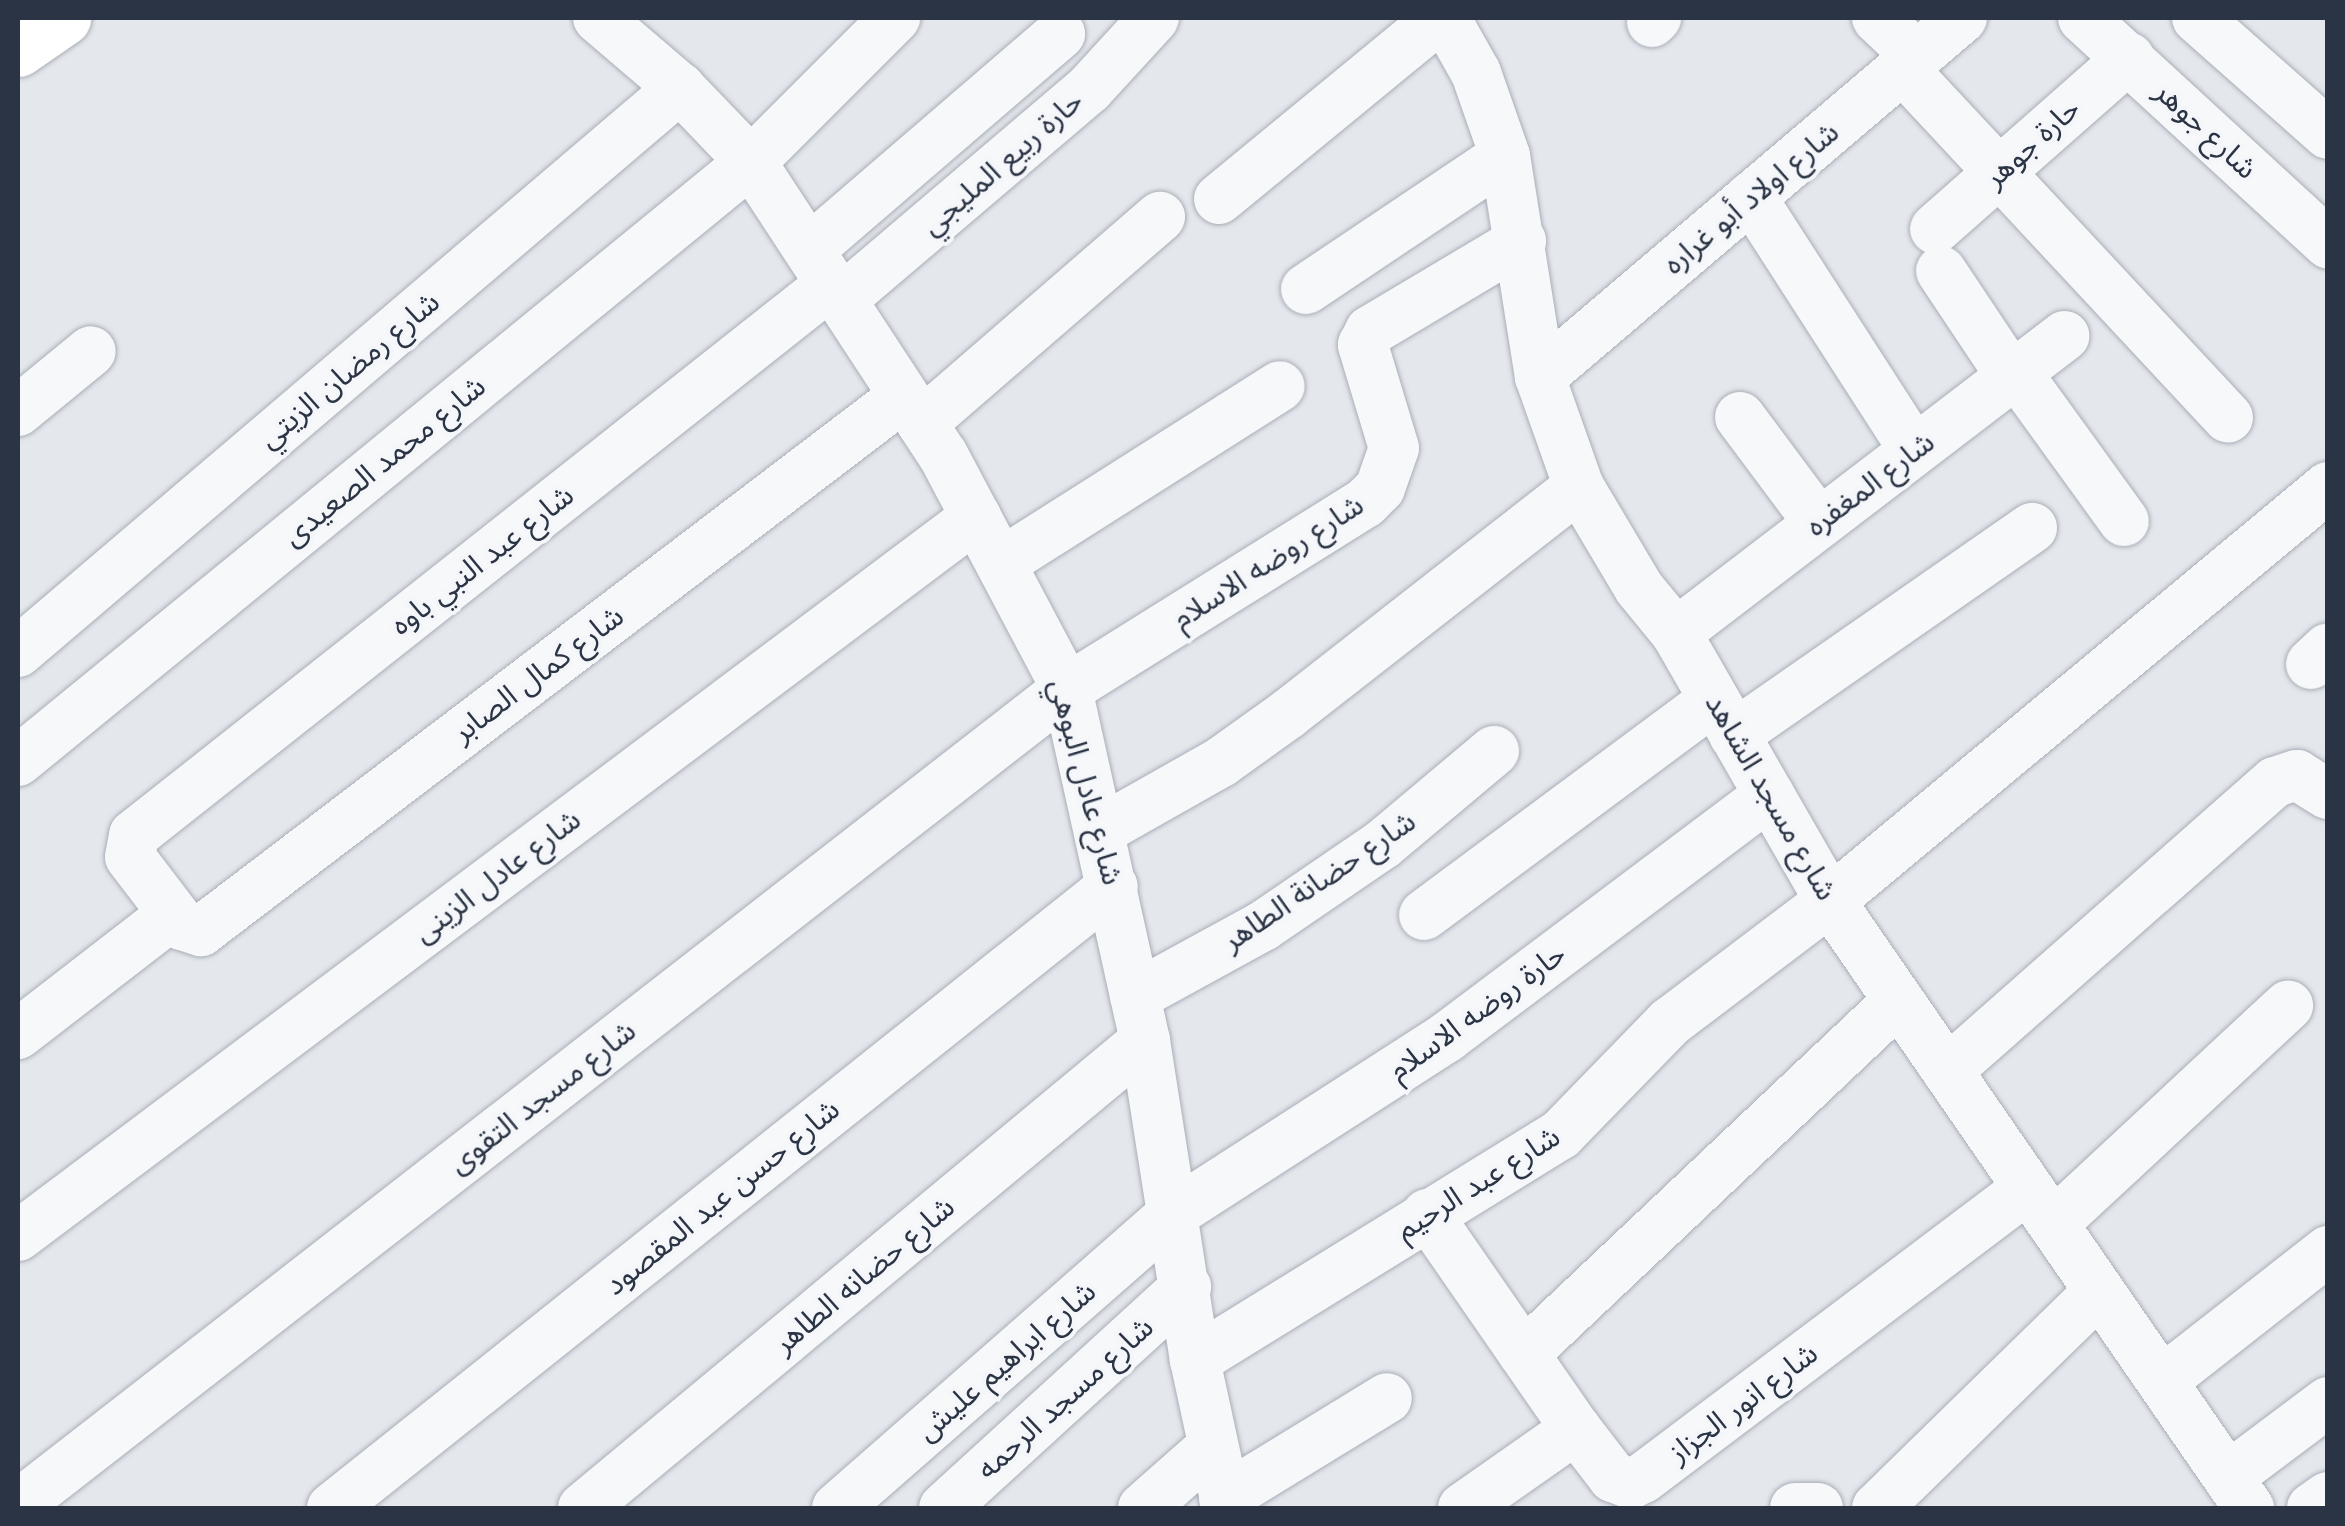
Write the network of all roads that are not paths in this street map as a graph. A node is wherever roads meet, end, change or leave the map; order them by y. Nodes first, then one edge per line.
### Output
1 (64, 18) edge
2 (598, 18) edge
3 (895, 18) edge
4 (1154, 18) edge
5 (1442, 18) edge
6 (1878, 18) edge
7 (1962, 18) edge
8 (2083, 18) edge
9 (2197, 18) edge
10 (1060, 34) dead end
11 (18, 49) edge
12 (2129, 58) junction
13 (1910, 62) junction
14 (680, 88) junction
15 (2328, 134) edge
16 (1505, 156) junction
17 (751, 162) junction
18 (1999, 172) junction
19 (1751, 198) junction
20 (1219, 199) dead end
21 (1160, 217) dead end
22 (1521, 242) junction
23 (2328, 243) edge
24 (827, 278) junction
25 (1306, 289) dead end
26 (2064, 336) dead end
27 (91, 351) dead end
28 (2014, 374) junction
29 (1540, 377) junction
30 (1280, 386) dead end
31 (913, 410) junction
32 (18, 412) edge
33 (1740, 416) dead end
34 (2228, 418) dead end
35 (1914, 450) junction
36 (2328, 486) edge
37 (1580, 487) junction
38 (976, 516) junction
39 (2124, 521) dead end
40 (1820, 523) junction
41 (2032, 528) dead end
42 (1001, 562) junction
43 (1676, 633) junction
44 (18, 652) edge
45 (1068, 689) junction
46 (1724, 718) junction
47 (1494, 751) dead end
48 (18, 761) edge
49 (2328, 794) edge
50 (1769, 795) junction
51 (1101, 830) junction
52 (1113, 886) junction
53 (1830, 901) junction
54 (173, 914) junction
55 (1424, 915) dead end
56 (1898, 1001) junction
57 (2288, 1006) dead end
58 (1140, 1019) junction
59 (18, 1034) edge
60 (1947, 1071) junction
61 (2040, 1206) junction
62 (1174, 1213) junction
63 (1427, 1214) junction
64 (18, 1236) edge
65 (2328, 1251) edge
66 (1186, 1288) junction
67 (2099, 1291) junction
68 (1524, 1354) junction
69 (1194, 1360) junction
70 (2162, 1381) junction
71 (1387, 1398) dead end
72 (2328, 1402) edge
73 (1576, 1429) junction
74 (1211, 1448) junction
75 (2238, 1493) edge
76 (2328, 1498) edge
77 (1225, 1503) edge
78 (18, 1505) edge
79 (332, 1508) edge
80 (583, 1508) edge
81 (837, 1508) edge
82 (944, 1508) edge
83 (1142, 1508) edge
84 (1463, 1508) edge
85 (1795, 1508) edge
86 (1818, 1508) edge
87 (1877, 1508) edge
88 (2312, 1508) edge

1 - 11 street
2 - 14 street, شارع عادل البوهي
3 - 17 street, شارع محمد الصعيدى
4 - 24 street, حارة ربيع المليجي
5 - 16 street, شارع مسجد الشاهد
5 - 20 street
6 - 13 street
7 - 13 street, شارع اولاد أبو غراره
8 - 12 street, شارع جوهر
9 - 15 street
10 - 24 street
12 - 18 street, حارة جوهر
12 - 23 street, شارع جوهر
13 - 18 street
13 - 19 street, شارع اولاد أبو غراره
14 - 17 street, شارع عادل البوهي
14 - 44 street, شارع رمضان الزيتي
16 - 22 street, شارع مسجد الشاهد
16 - 25 street
17 - 24 street, شارع عادل البوهي
17 - 48 street, شارع محمد الصعيدى
18 - 28 street, حارة جوهر
18 - 34 street
19 - 29 street, شارع اولاد أبو غراره
19 - 35 street
21 - 31 street
22 - 29 street, شارع مسجد الشاهد
22 - 45 street, شارع روضه الاسلام
24 - 31 street, شارع عادل البوهي
24 - 54 street, شارع عبد النبي باوه
26 - 28 street, شارع المغفره
27 - 32 street
28 - 35 street, شارع المغفره
28 - 39 street
29 - 37 street, شارع مسجد الشاهد
30 - 42 street
31 - 38 street, شارع عادل البوهي
31 - 54 street, شارع كمال الصابر
33 - 40 street
35 - 40 street, شارع المغفره
36 - 53 street, شارع عبد الرحيم
37 - 43 street, شارع مسجد الشاهد
37 - 51 street
38 - 42 street, شارع عادل البوهي
38 - 64 street, شارع عادل الزينى
40 - 43 street, شارع المغفره
41 - 46 street
42 - 45 street, شارع عادل البوهي
43 - 46 street, شارع مسجد الشاهد
45 - 51 street, شارع عادل البوهي
45 - 78 street, شارع مسجد التقوى
46 - 50 street, شارع مسجد الشاهد
46 - 55 street
47 - 58 street, شارع حضانة الطاهر
49 - 60 street
50 - 53 street, شارع مسجد الشاهد
50 - 62 street, حارة روضه الاسلام
51 - 52 street, شارع عادل البوهي
52 - 58 street, شارع عادل البوهي
52 - 79 street, شارع حسن عبد المقصود
53 - 56 street, شارع مسجد الشاهد
53 - 63 street, شارع عبد الرحيم
54 - 59 street
56 - 60 street, شارع مسجد الشاهد
56 - 68 street
57 - 61 street
58 - 62 street, شارع عادل البوهي
58 - 80 street, شارع حضانه الطاهر
60 - 61 street, شارع مسجد الشاهد
61 - 67 street, شارع مسجد الشاهد
61 - 73 street, شارع انور الجزاز
62 - 66 street, شارع عادل البوهي
62 - 81 street, شارع ابراهيم عليش
63 - 68 street
63 - 69 street, شارع عبد الرحيم
65 - 70 street
66 - 69 street, شارع عادل البوهي
66 - 82 street, شارع مسجد الرحمه
67 - 70 street, شارع مسجد الشاهد
67 - 87 street
68 - 73 street
69 - 74 street, شارع عادل البوهي
70 - 75 street, شارع مسجد الشاهد
71 - 77 street
72 - 75 street
73 - 84 street
74 - 77 street, شارع عادل البوهي
74 - 83 street
76 - 88 street
85 - 86 street

